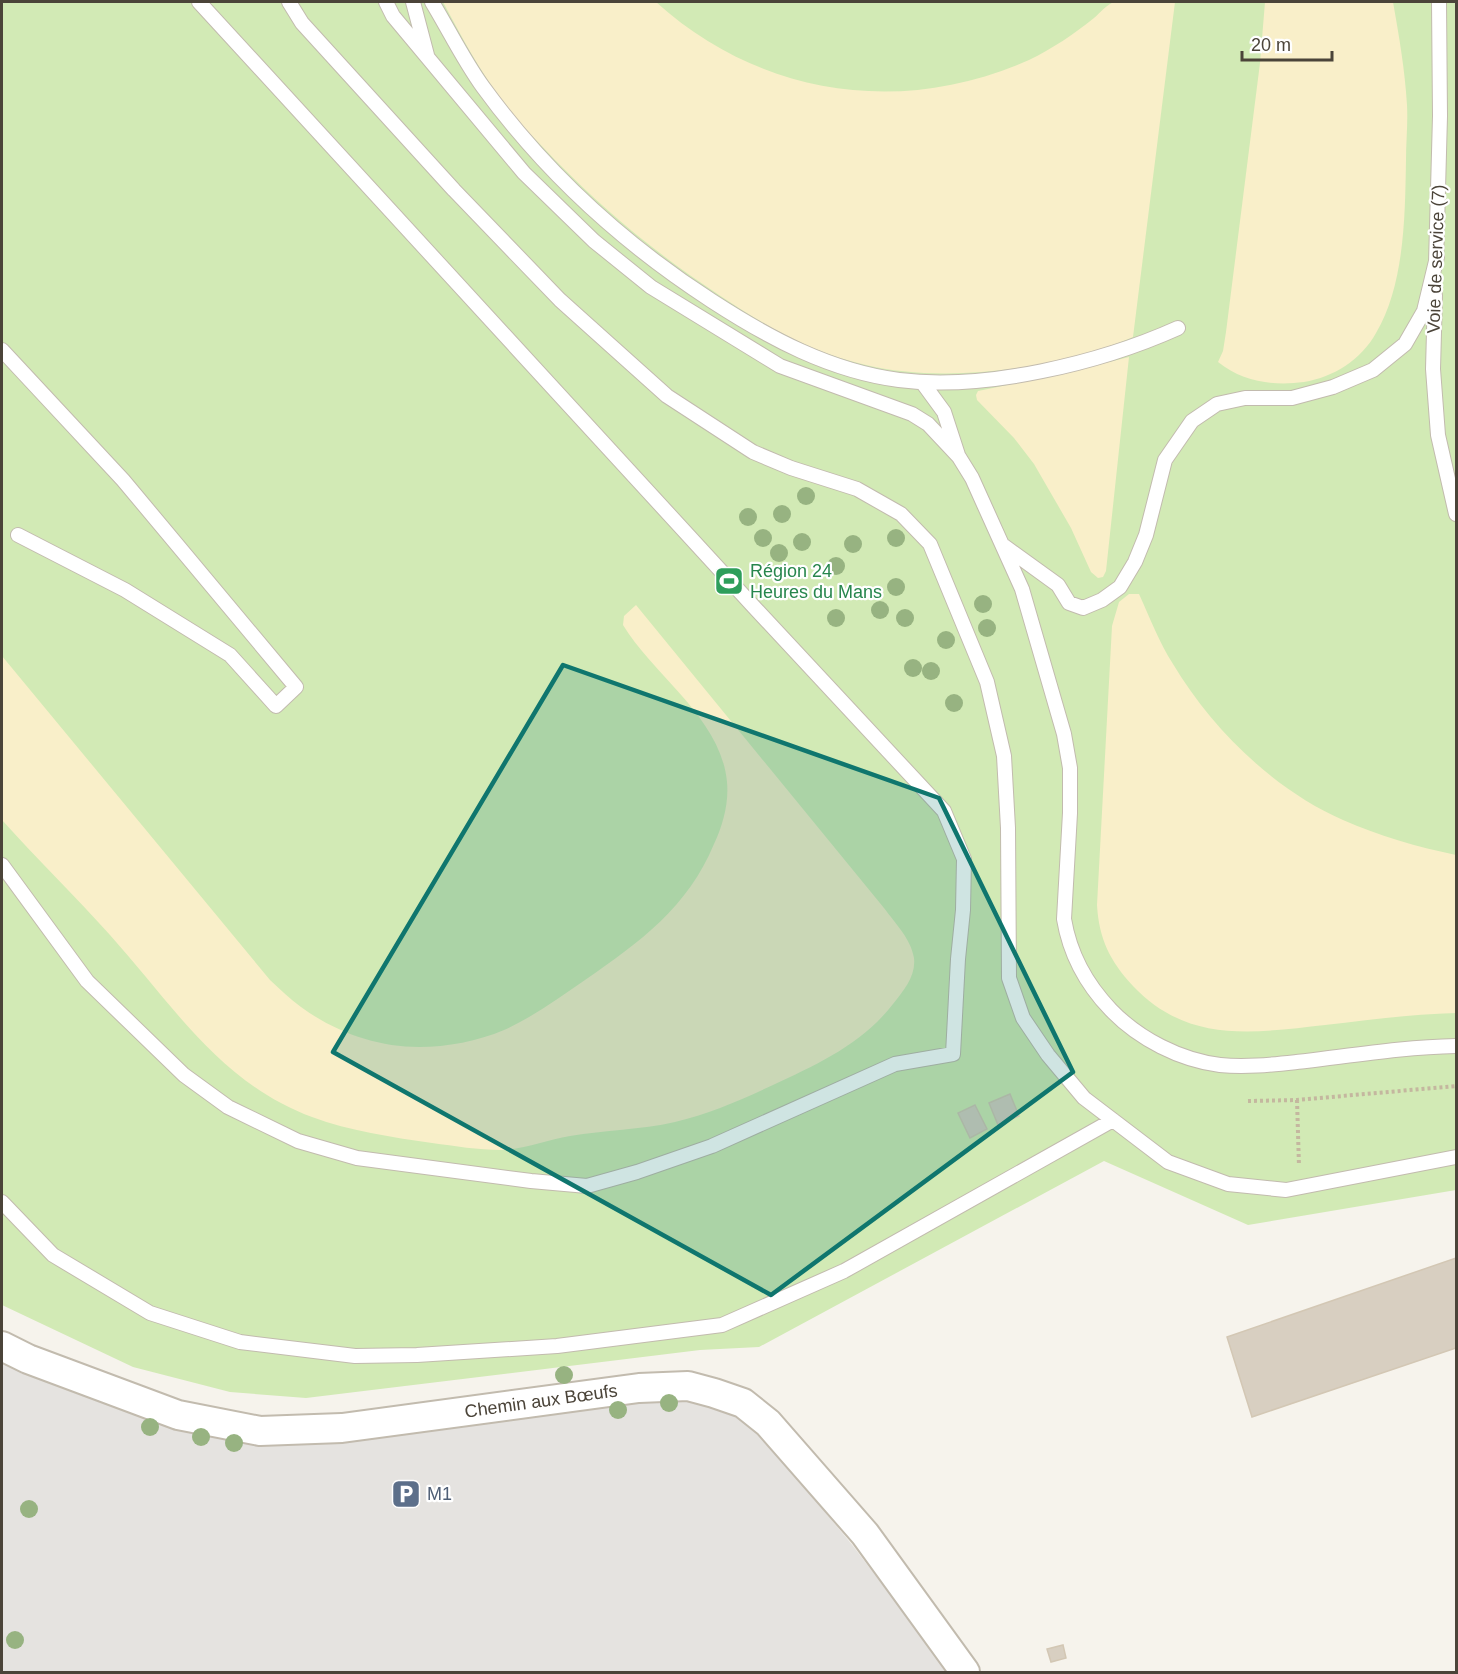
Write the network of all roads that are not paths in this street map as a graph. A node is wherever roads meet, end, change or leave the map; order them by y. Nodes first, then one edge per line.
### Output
1 (199, 2) edge
2 (289, 2) edge
3 (386, 2) edge
4 (413, 2) edge
5 (432, 2) edge
6 (1439, 2) edge
7 (428, 59) junction
8 (1437, 256) junction
9 (1178, 328) dead end
10 (2, 350) edge
11 (922, 382) junction
12 (959, 457) junction
13 (1456, 514) edge
14 (18, 535) dead end
15 (1004, 546) junction
16 (2, 865) edge
17 (1456, 1046) edge
18 (1113, 1120) junction
19 (1456, 1157) edge
20 (2, 1202) edge
21 (2, 1346) edge
22 (965, 1672) edge

1 - 16 lane
2 - 18 lane
3 - 7 lane
4 - 7 lane
5 - 11 lane
6 - 8 lane, Voie de service (7)
7 - 12 lane
8 - 13 lane, Voie de service (7)
8 - 15 lane
9 - 11 lane
10 - 14 lane
11 - 12 lane
12 - 15 lane
15 - 17 lane
18 - 19 lane
18 - 20 lane
21 - 22 street, Chemin aux Bœufs

